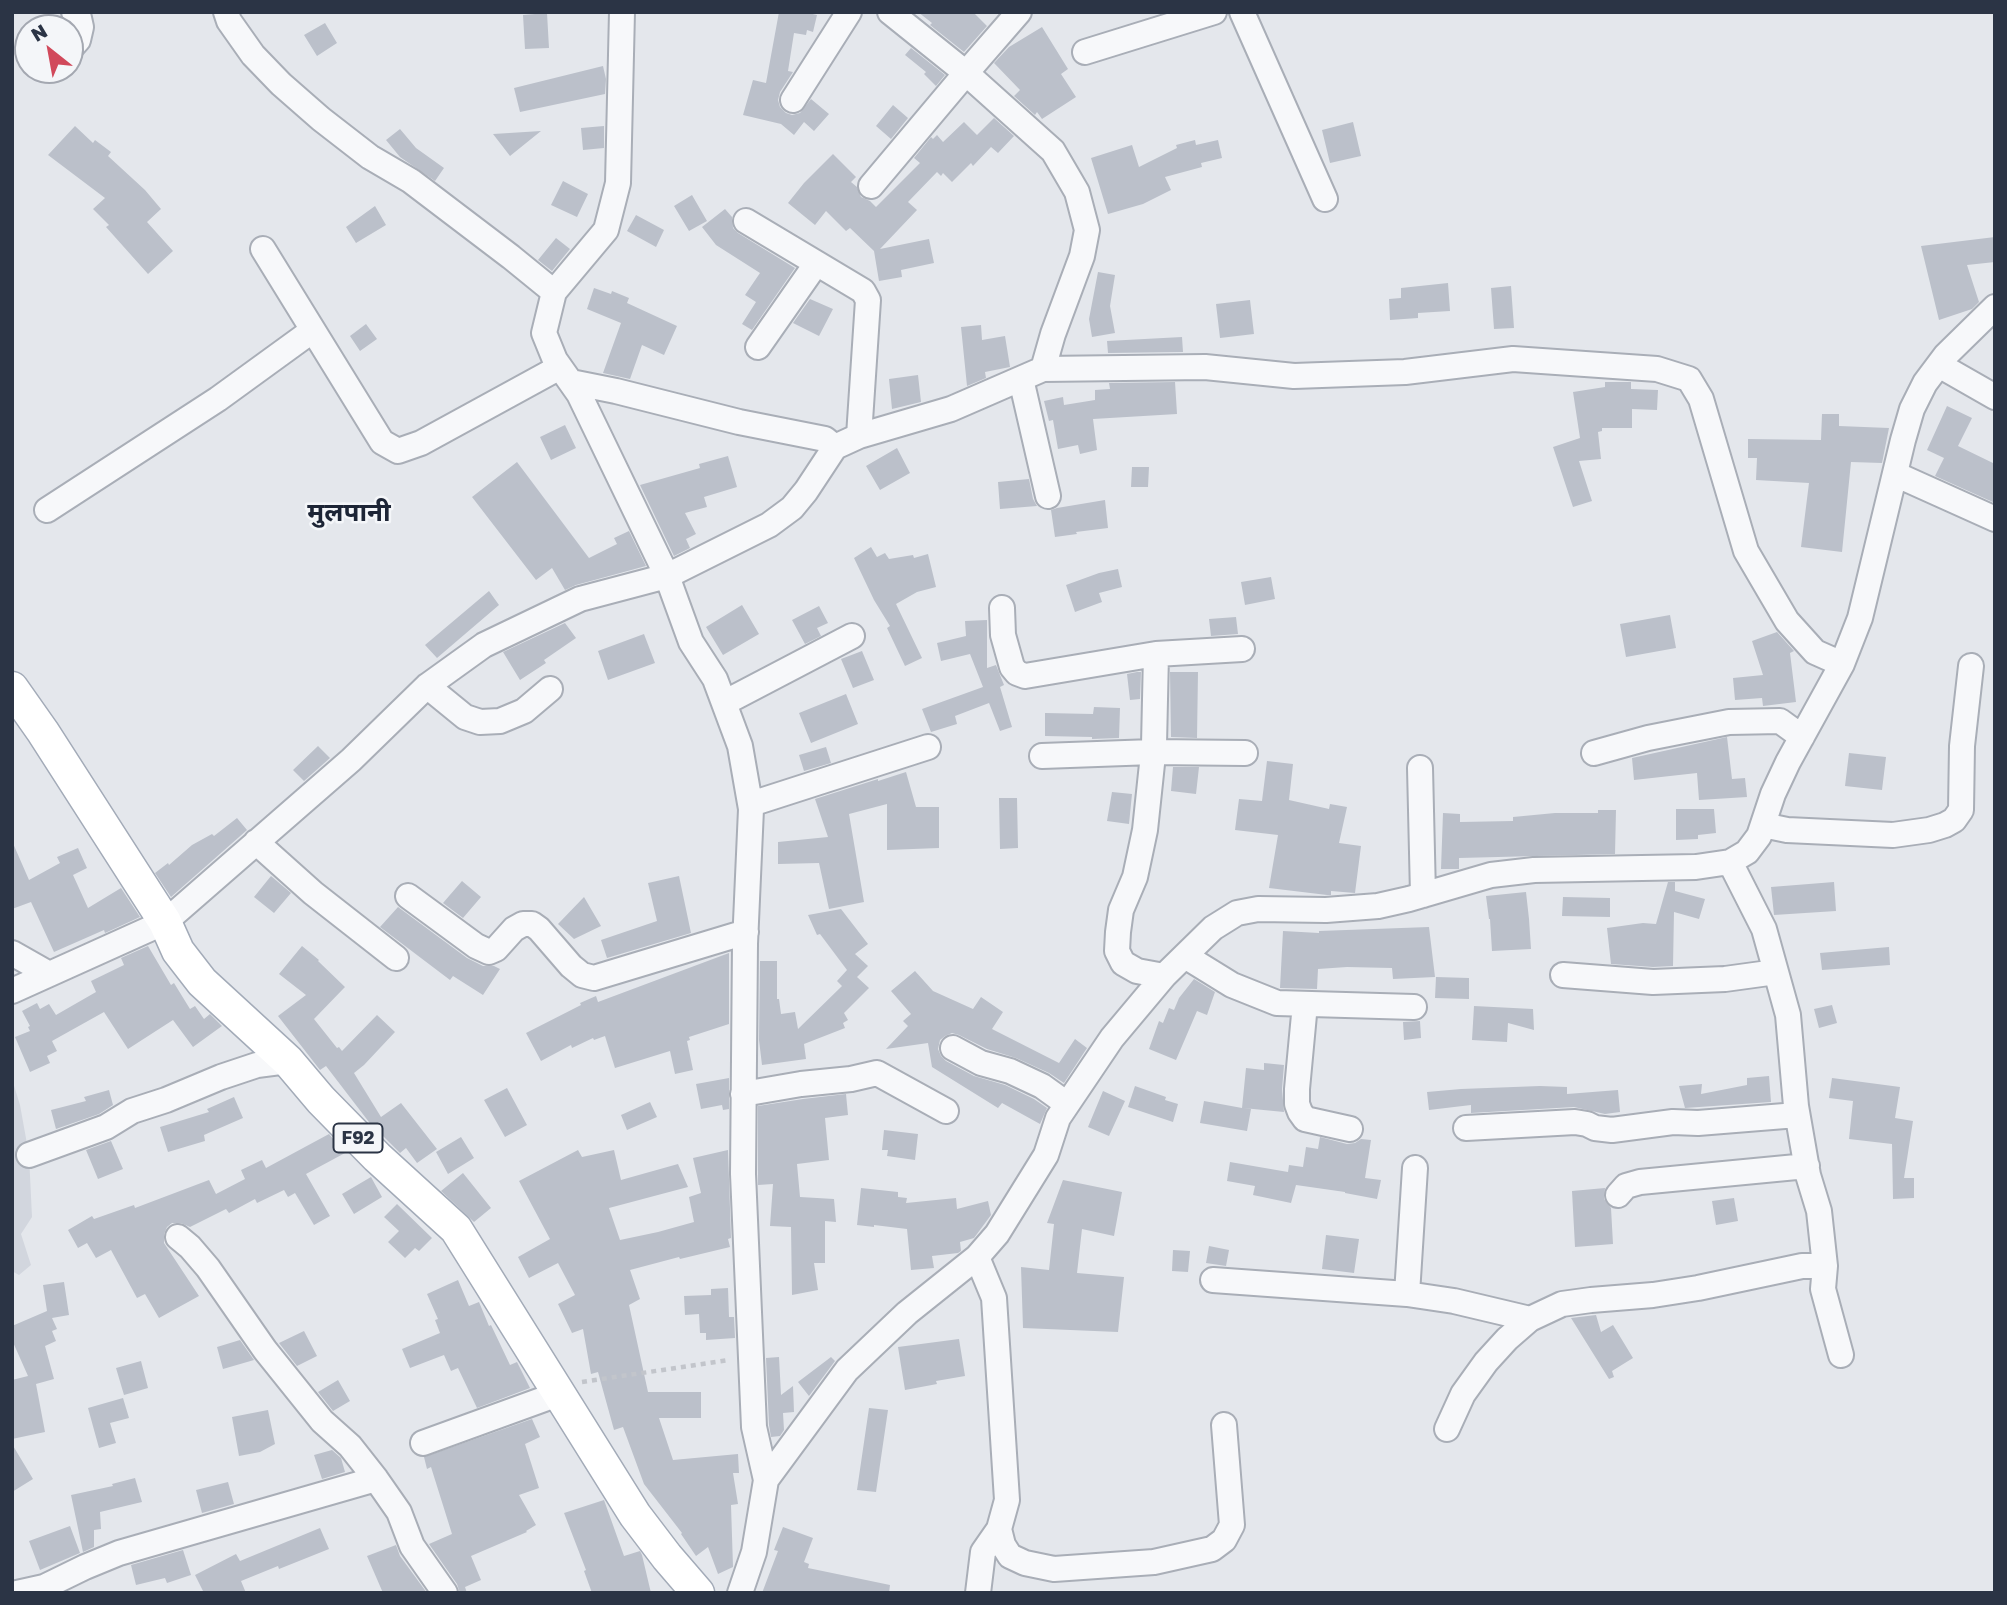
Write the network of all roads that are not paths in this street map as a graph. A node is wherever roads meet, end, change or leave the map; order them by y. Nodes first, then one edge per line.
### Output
1 (226, 12) edge
2 (622, 12) edge
3 (849, 12) edge
4 (890, 12) edge
5 (1019, 12) edge
6 (1213, 12) edge
7 (1242, 12) edge
8 (1085, 52) dead end
9 (966, 73) junction
10 (793, 100) dead end
11 (871, 186) dead end
12 (1325, 199) dead end
13 (746, 221) dead end
14 (263, 249) dead end
15 (816, 264) junction
16 (554, 292) junction
17 (1995, 307) edge
18 (313, 330) junction
19 (758, 347) dead end
20 (1939, 365) junction
21 (1043, 369) junction
22 (566, 375) junction
23 (1021, 379) junction
24 (1995, 397) edge
25 (859, 436) junction
26 (835, 447) junction
27 (1895, 474) junction
28 (1048, 496) dead end
29 (47, 510) dead end
30 (1995, 519) edge
31 (667, 576) junction
32 (1002, 608) dead end
33 (852, 636) dead end
34 (1242, 649) dead end
35 (1156, 653) junction
36 (1842, 664) junction
37 (1971, 666) dead end
38 (427, 686) junction
39 (12, 688) edge
40 (550, 689) dead end
41 (724, 703) junction
42 (1802, 737) junction
43 (928, 747) dead end
44 (1153, 752) junction
45 (1594, 753) dead end
46 (1245, 754) dead end
47 (1042, 756) dead end
48 (1420, 768) dead end
49 (751, 804) junction
50 (1763, 825) junction
51 (257, 842) junction
52 (1730, 862) junction
53 (1423, 895) junction
54 (408, 896) dead end
55 (165, 922) junction
56 (746, 932) junction
57 (12, 953) edge
58 (1185, 956) junction
59 (396, 958) dead end
60 (1776, 972) junction
61 (49, 974) junction
62 (1563, 975) dead end
63 (1164, 976) junction
64 (12, 991) edge
65 (1304, 1004) junction
66 (1414, 1007) dead end
67 (953, 1048) dead end
68 (288, 1061) junction
69 (743, 1094) junction
70 (1067, 1104) junction
71 (946, 1111) dead end
72 (1797, 1115) junction
73 (1466, 1128) dead end
74 (1350, 1129) dead end
75 (29, 1155) dead end
76 (1807, 1166) junction
77 (1415, 1168) dead end
78 (1618, 1195) dead end
79 (178, 1237) dead end
80 (976, 1257) junction
81 (1825, 1266) junction
82 (1213, 1280) dead end
83 (1406, 1294) junction
84 (1530, 1320) junction
85 (1841, 1355) dead end
86 (556, 1391) junction
87 (1224, 1425) dead end
88 (1447, 1429) dead end
89 (424, 1443) dead end
90 (376, 1479) junction
91 (766, 1480) junction
92 (999, 1529) junction
93 (17, 1593) edge
94 (445, 1593) edge
95 (698, 1593) edge
96 (740, 1593) edge
97 (978, 1593) edge

1 - 16 street
2 - 16 street
3 - 10 street
4 - 9 street
5 - 9 street
6 - 8 street
7 - 12 street
9 - 11 street
9 - 21 street
13 - 15 street
14 - 18 street
15 - 19 street
15 - 25 street
16 - 22 street
17 - 20 street
18 - 22 street
18 - 29 street
20 - 24 street
20 - 27 street
21 - 23 street
21 - 36 street
22 - 26 street
22 - 31 street
23 - 25 street
23 - 28 street
25 - 26 street
26 - 31 street
27 - 30 street
27 - 36 street
31 - 38 street
31 - 41 street
32 - 35 street
33 - 41 street
34 - 35 street
35 - 44 street
36 - 42 street
37 - 50 street
38 - 40 street
38 - 51 street
39 - 55 main road, F92
41 - 49 street
42 - 45 street
42 - 50 street
43 - 49 street
44 - 46 street
44 - 47 street
44 - 63 street
48 - 53 street
49 - 56 street
50 - 52 street
51 - 55 street
51 - 59 street
52 - 53 street
52 - 60 street
53 - 58 street
54 - 56 street
55 - 61 street
55 - 68 main road, F92
56 - 69 street
57 - 61 street
58 - 63 street
58 - 65 street
60 - 62 street
60 - 72 street
61 - 64 street
63 - 70 street
65 - 66 street
65 - 74 street
67 - 70 street
68 - 75 street
68 - 86 main road, F92
69 - 71 street
69 - 91 street
70 - 80 street
72 - 73 street
72 - 76 street
76 - 78 street
76 - 81 street
77 - 83 street
79 - 90 street
80 - 91 street
80 - 92 street
81 - 84 street
81 - 85 street
82 - 83 street
83 - 84 street
84 - 88 street
86 - 89 street
86 - 95 main road, F92
87 - 92 street
90 - 93 street
90 - 94 street
91 - 96 street
92 - 97 street

